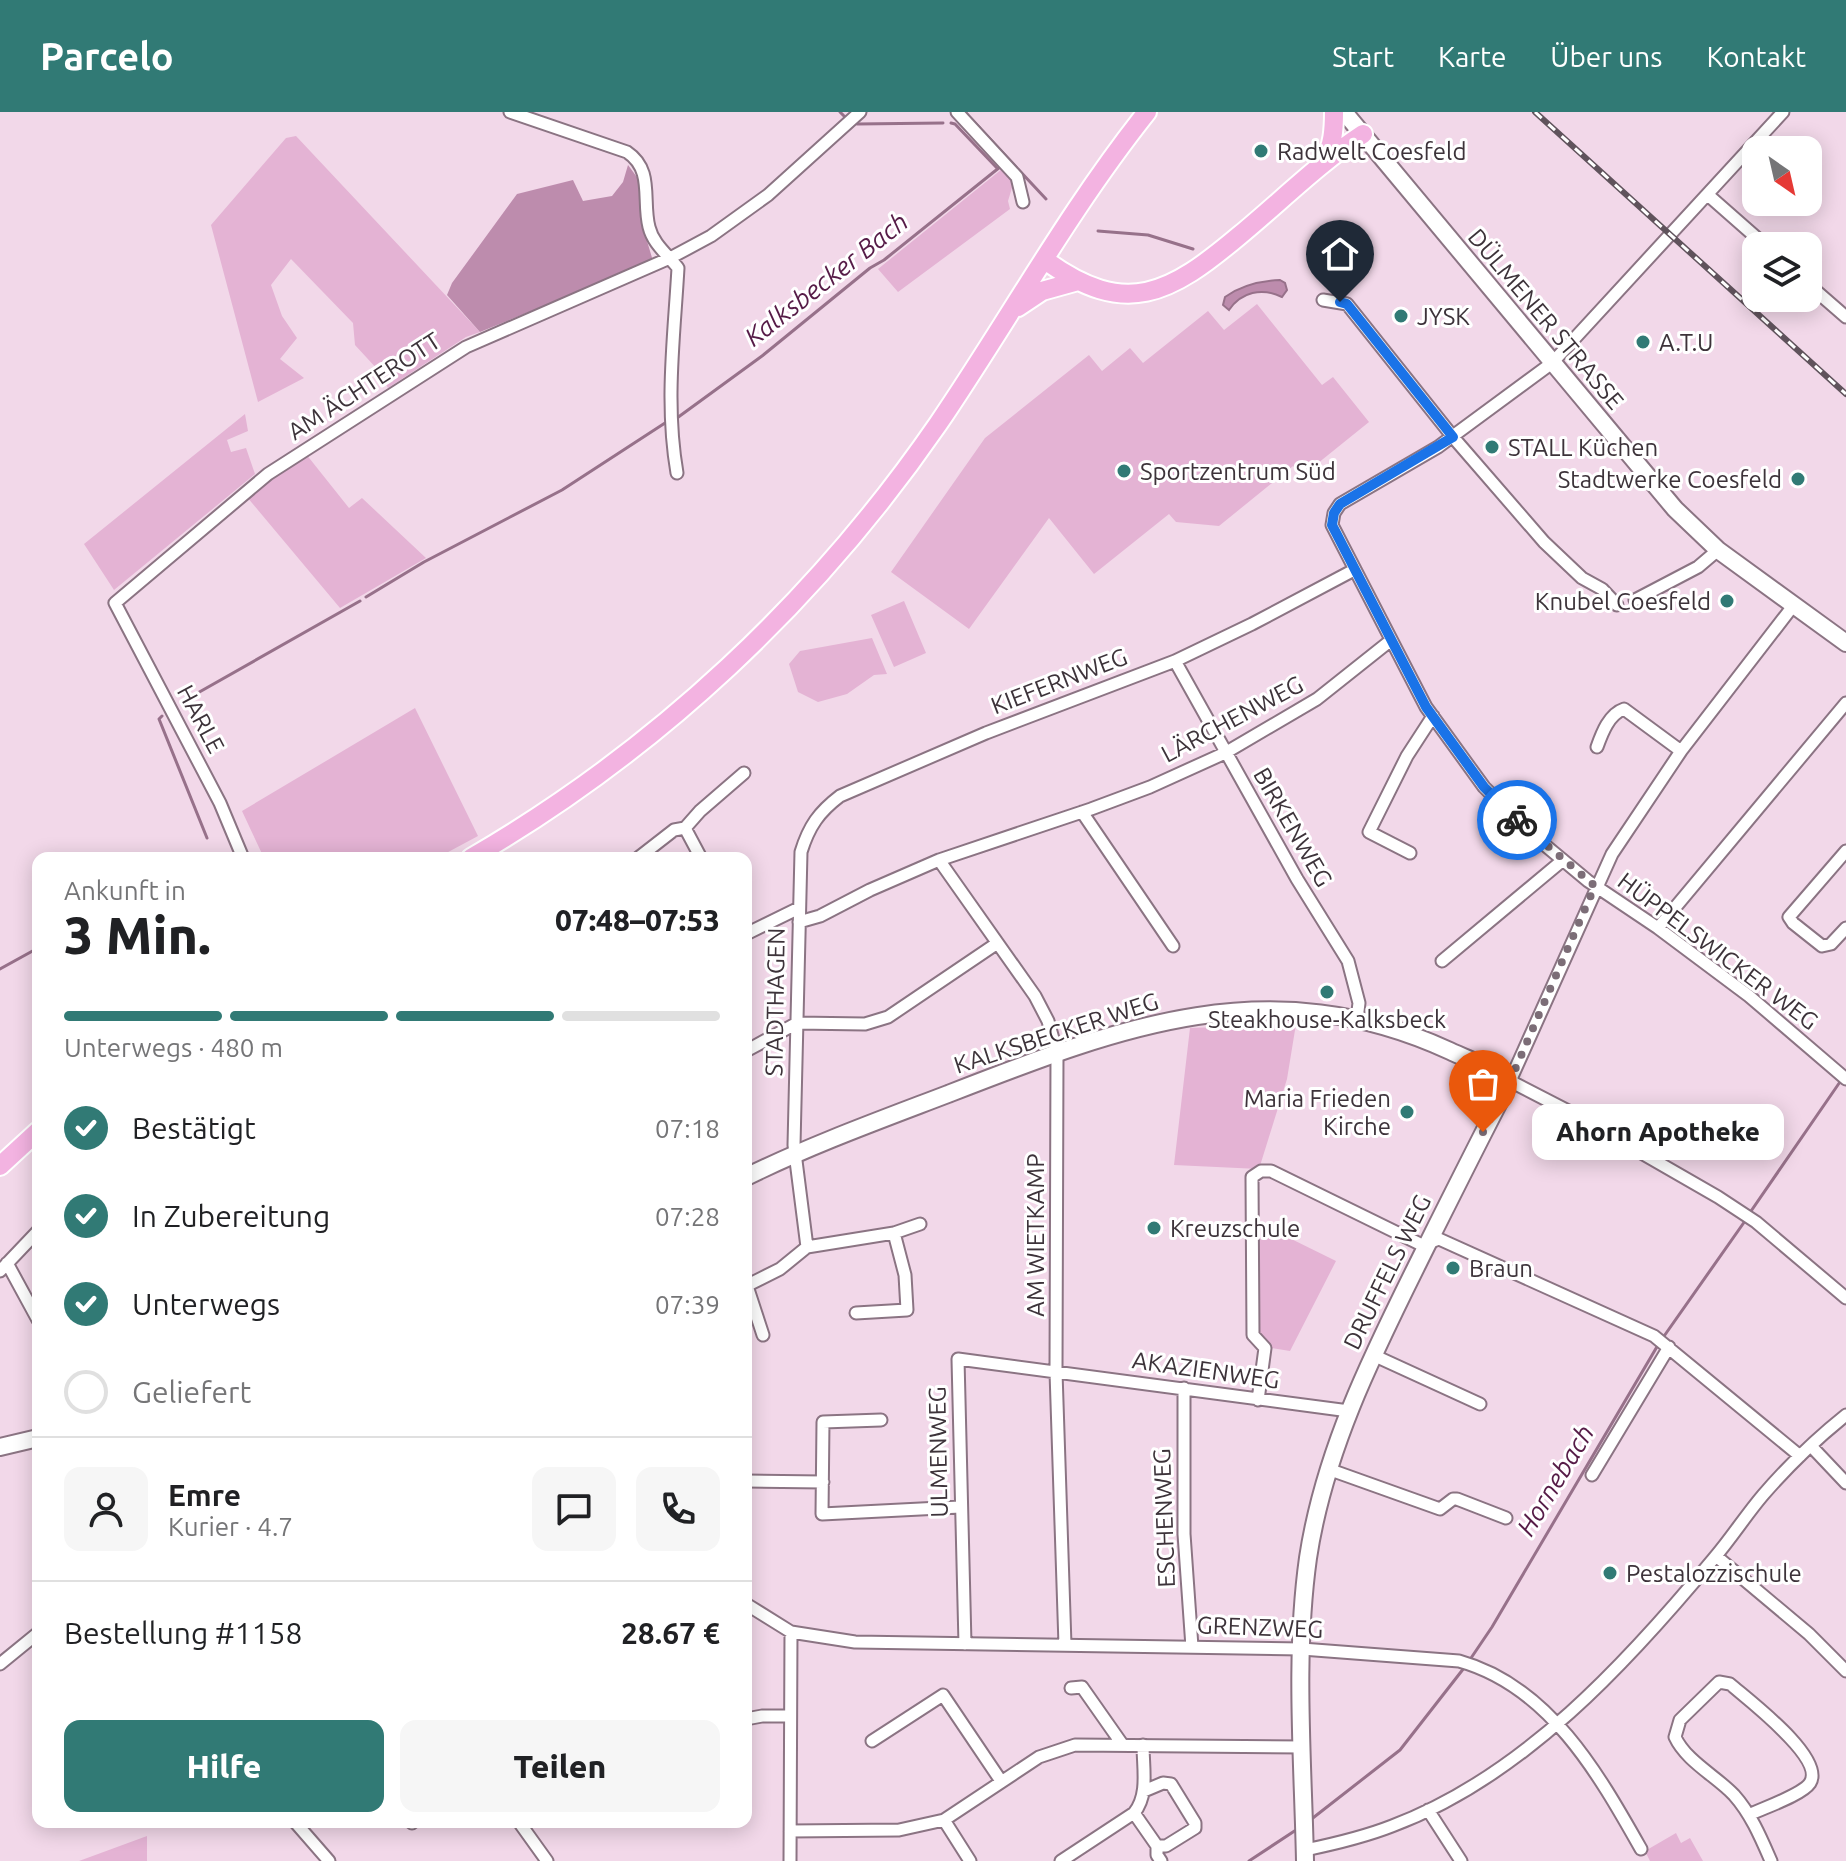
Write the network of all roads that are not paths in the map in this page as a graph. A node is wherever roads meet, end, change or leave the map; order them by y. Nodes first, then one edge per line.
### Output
1 (510, 112) edge
2 (860, 112) edge
3 (957, 112) edge
4 (1147, 112) edge
5 (1334, 112) edge
6 (1344, 112) edge
7 (1783, 112) edge
8 (1363, 134) junction
9 (1321, 167) junction
10 (1708, 195) junction
11 (1023, 202) dead end
12 (1750, 232) edge
13 (670, 258) junction
14 (1045, 260) junction
15 (1078, 281) junction
16 (1822, 296) edge
17 (1323, 300) dead end
18 (1010, 314) junction
19 (1846, 317) edge
20 (1552, 363) junction
21 (1453, 437) junction
22 (677, 473) dead end
23 (1718, 550) junction
24 (1354, 570) junction
25 (1635, 600) dead end
26 (115, 603) joint
27 (1617, 605) dead end
28 (1793, 606) junction
29 (1390, 641) junction
30 (1846, 643) edge
31 (1175, 661) junction
32 (1846, 703) edge
33 (1433, 716) junction
34 (1597, 747) dead end
35 (1681, 751) junction
36 (1225, 753) junction
37 (744, 773) dead end
38 (1082, 812) junction
39 (685, 828) junction
40 (1846, 851) edge
41 (240, 852) edge
42 (480, 852) edge
43 (646, 852) edge
44 (698, 852) edge
45 (801, 852) joint
46 (1410, 853) dead end
47 (939, 860) junction
48 (1563, 860) junction
49 (1595, 886) junction
50 (799, 908) junction
51 (799, 922) junction
52 (1658, 928) junction
53 (1846, 928) edge
54 (752, 931) edge
55 (996, 944) junction
56 (1173, 946) dead end
57 (1442, 961) dead end
58 (1357, 1019) junction
59 (797, 1023) junction
60 (752, 1048) edge
61 (1057, 1053) junction
62 (1841, 1075) edge
63 (1510, 1081) junction
64 (32, 1137) edge
65 (795, 1153) junction
66 (0, 1166) edge
67 (752, 1174) edge
68 (920, 1224) dead end
69 (894, 1233) junction
70 (32, 1237) edge
71 (1429, 1241) junction
72 (807, 1247) junction
73 (3, 1267) edge
74 (752, 1283) edge
75 (1846, 1298) edge
76 (752, 1303) edge
77 (32, 1311) edge
78 (856, 1313) dead end
79 (763, 1335) dead end
80 (1669, 1347) junction
81 (1373, 1355) junction
82 (1056, 1372) junction
83 (1184, 1388) junction
84 (1258, 1400) junction
85 (1480, 1404) dead end
86 (1349, 1411) junction
87 (1846, 1415) edge
88 (881, 1420) dead end
89 (32, 1439) edge
90 (1811, 1446) junction
91 (0, 1447) edge
92 (1800, 1456) junction
93 (1328, 1469) junction
94 (1592, 1475) dead end
95 (752, 1481) edge
96 (823, 1482) junction
97 (1846, 1483) edge
98 (960, 1507) junction
99 (1506, 1518) dead end
100 (1716, 1556) junction
101 (752, 1608) edge
102 (791, 1632) junction
103 (32, 1638) edge
104 (965, 1644) junction
105 (1065, 1645) junction
106 (1192, 1647) junction
107 (1302, 1649) junction
108 (0, 1664) edge
109 (1846, 1671) edge
110 (1071, 1688) dead end
111 (789, 1716) junction
112 (752, 1718) edge
113 (1559, 1724) junction
114 (872, 1741) dead end
115 (1122, 1744) junction
116 (1143, 1745) junction
117 (1303, 1747) junction
118 (1001, 1781) junction
119 (1144, 1791) junction
120 (1428, 1810) junction
121 (1134, 1813) junction
122 (1749, 1815) junction
123 (944, 1820) junction
124 (300, 1828) edge
125 (523, 1828) edge
126 (790, 1831) junction
127 (1157, 1846) junction
128 (1641, 1849) dead end
129 (1305, 1850) edge
130 (544, 1857) edge
131 (1076, 1857) edge
132 (329, 1861) edge
133 (529, 1861) edge
134 (790, 1861) edge
135 (970, 1861) edge
136 (1061, 1861) edge
137 (1161, 1861) edge
138 (1461, 1861) edge
139 (1771, 1861) edge

1 - 13 street
2 - 13 street, AM ÄCHTEROTT
3 - 11 street
4 - 14 main road
5 - 9 main road
6 - 8 street, DÜLMENER STRASSE
7 - 10 street, HÜPPELSWICKER WEG
8 - 9 main road
8 - 20 street, DÜLMENER STRASSE
9 - 15 main road
10 - 12 street
10 - 20 street, HÜPPELSWICKER WEG
13 - 22 street
13 - 26 street, AM ÄCHTEROTT
14 - 15 main road
14 - 18 main road
15 - 18 main road
16 - 19 street
17 - 21 street
18 - 42 main road
20 - 21 street, HÜPPELSWICKER WEG
20 - 23 street, DÜLMENER STRASSE
21 - 24 street, HÜPPELSWICKER WEG
21 - 27 street
23 - 25 street
23 - 28 street, DÜLMENER STRASSE
24 - 29 street, HÜPPELSWICKER WEG
24 - 31 street, KIEFERNWEG
26 - 41 street, HARLE
28 - 30 street, DÜLMENER STRASSE
28 - 35 street, DRUFFELS WEG
29 - 33 street, HÜPPELSWICKER WEG
29 - 36 street, LÄRCHENWEG
31 - 36 street, BIRKENWEG
31 - 45 street, KIEFERNWEG
32 - 52 street
33 - 46 street
33 - 48 street, HÜPPELSWICKER WEG
34 - 35 street
35 - 49 street, DRUFFELS WEG
36 - 38 street, LÄRCHENWEG
36 - 58 street, BIRKENWEG
37 - 39 street
38 - 47 street, LÄRCHENWEG
38 - 56 street
39 - 43 street
39 - 44 street
40 - 53 street
45 - 50 street, STADTHAGEN
47 - 51 street, LÄRCHENWEG
47 - 55 street, AM WIETKAMP
48 - 49 street, HÜPPELSWICKER WEG
48 - 57 street
49 - 52 street, HÜPPELSWICKER WEG
49 - 63 street, DRUFFELS WEG
50 - 51 street, STADTHAGEN
50 - 54 street
51 - 59 street, STADTHAGEN
52 - 62 street, HÜPPELSWICKER WEG
55 - 59 street
55 - 61 street, AM WIETKAMP
58 - 61 street, KALKSBECKER WEG
58 - 63 street, KALKSBECKER WEG
59 - 60 street
59 - 65 street, STADTHAGEN
61 - 65 street, KALKSBECKER WEG
61 - 82 street, AM WIETKAMP
63 - 71 street, DRUFFELS WEG
63 - 75 street, KALKSBECKER WEG
64 - 66 main road
65 - 67 street, KALKSBECKER WEG
65 - 72 street, STADTHAGEN
68 - 69 street
69 - 72 street
69 - 78 street
70 - 73 street
71 - 80 street
71 - 81 street, DRUFFELS WEG
71 - 84 street
72 - 74 street
73 - 77 street
76 - 79 street
80 - 92 street
80 - 94 street
81 - 85 street
81 - 86 street, DRUFFELS WEG
82 - 83 street, AKAZIENWEG
82 - 98 street, ULMENWEG
82 - 105 street, AM WIETKAMP
83 - 84 street, AKAZIENWEG
83 - 106 street, ESCHENWEG
84 - 86 street, AKAZIENWEG
86 - 93 street, DRUFFELS WEG
87 - 90 street
88 - 96 street
89 - 91 street
90 - 92 street
90 - 97 street
92 - 100 street
93 - 99 street
93 - 107 street, DRUFFELS WEG
95 - 96 street
96 - 98 street
98 - 104 street, ULMENWEG
100 - 109 street
100 - 113 street
101 - 102 street
102 - 104 street, GRENZWEG
102 - 111 street
103 - 108 street
104 - 105 street, GRENZWEG
105 - 106 street, GRENZWEG
106 - 107 street, GRENZWEG
107 - 113 street, GRENZWEG
107 - 117 street, DRUFFELS WEG
110 - 115 street
111 - 112 street
111 - 126 street
113 - 120 street
113 - 128 street, GRENZWEG
114 - 118 street
115 - 116 street
115 - 118 street
116 - 117 street
116 - 119 street
117 - 129 street, DRUFFELS WEG
118 - 123 street
119 - 121 street
119 - 127 street
120 - 129 street
120 - 138 street
121 - 127 street
121 - 131 street
122 - 122 street
122 - 139 street
123 - 126 street
123 - 135 street
124 - 132 street
125 - 130 street
126 - 134 street
127 - 137 street
130 - 133 street
131 - 136 street

